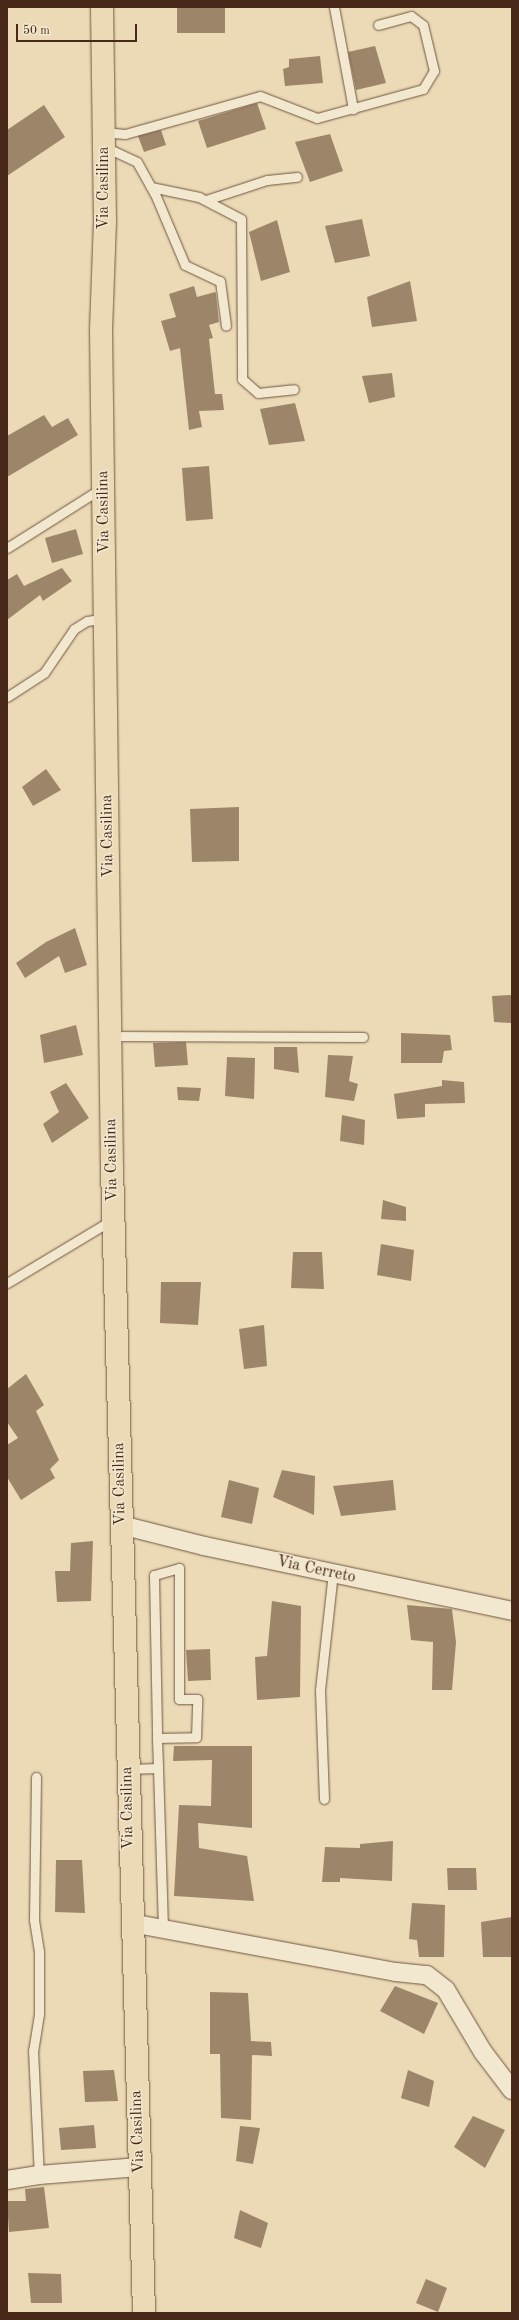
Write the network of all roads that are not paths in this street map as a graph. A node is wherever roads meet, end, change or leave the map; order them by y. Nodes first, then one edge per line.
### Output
1 (102, 7) edge
2 (334, 7) edge
3 (378, 25) dead end
4 (353, 109) junction
5 (103, 139) junction
6 (297, 177) dead end
7 (150, 187) junction
8 (206, 200) junction
9 (226, 326) dead end
10 (294, 389) dead end
11 (103, 487) junction
12 (7, 548) edge
13 (105, 618) junction
14 (7, 697) edge
15 (110, 1036) junction
16 (363, 1038) dead end
17 (113, 1220) junction
18 (7, 1283) edge
19 (121, 1525) junction
20 (333, 1574) junction
21 (512, 1611) edge
22 (158, 1738) junction
23 (158, 1768) junction
24 (127, 1769) junction
25 (36, 1777) dead end
26 (324, 1798) dead end
27 (131, 1923) junction
28 (163, 1928) junction
29 (512, 2090) edge
30 (139, 2168) junction
31 (39, 2175) junction
32 (7, 2180) edge
33 (144, 2313) edge

1 - 5 main road, Via Casilina
2 - 4 lane
3 - 4 lane
4 - 5 lane
5 - 7 lane
5 - 11 main road, Via Casilina
6 - 8 lane
7 - 8 lane
7 - 9 lane
8 - 10 lane
11 - 12 lane
11 - 13 main road, Via Casilina
13 - 14 lane
13 - 15 main road, Via Casilina
15 - 16 lane
15 - 17 main road, Via Casilina
17 - 18 lane
17 - 19 main road, Via Casilina
19 - 20 street, Via Cerreto
19 - 24 main road, Via Casilina
20 - 21 street, Via Cerreto
20 - 26 lane
22 - 22 lane
22 - 23 lane
23 - 24 lane
23 - 28 lane
24 - 27 main road, Via Casilina
25 - 31 lane
27 - 28 street
27 - 30 main road, Via Casilina
28 - 29 street
30 - 31 street
30 - 33 main road, Via Casilina
31 - 32 street

